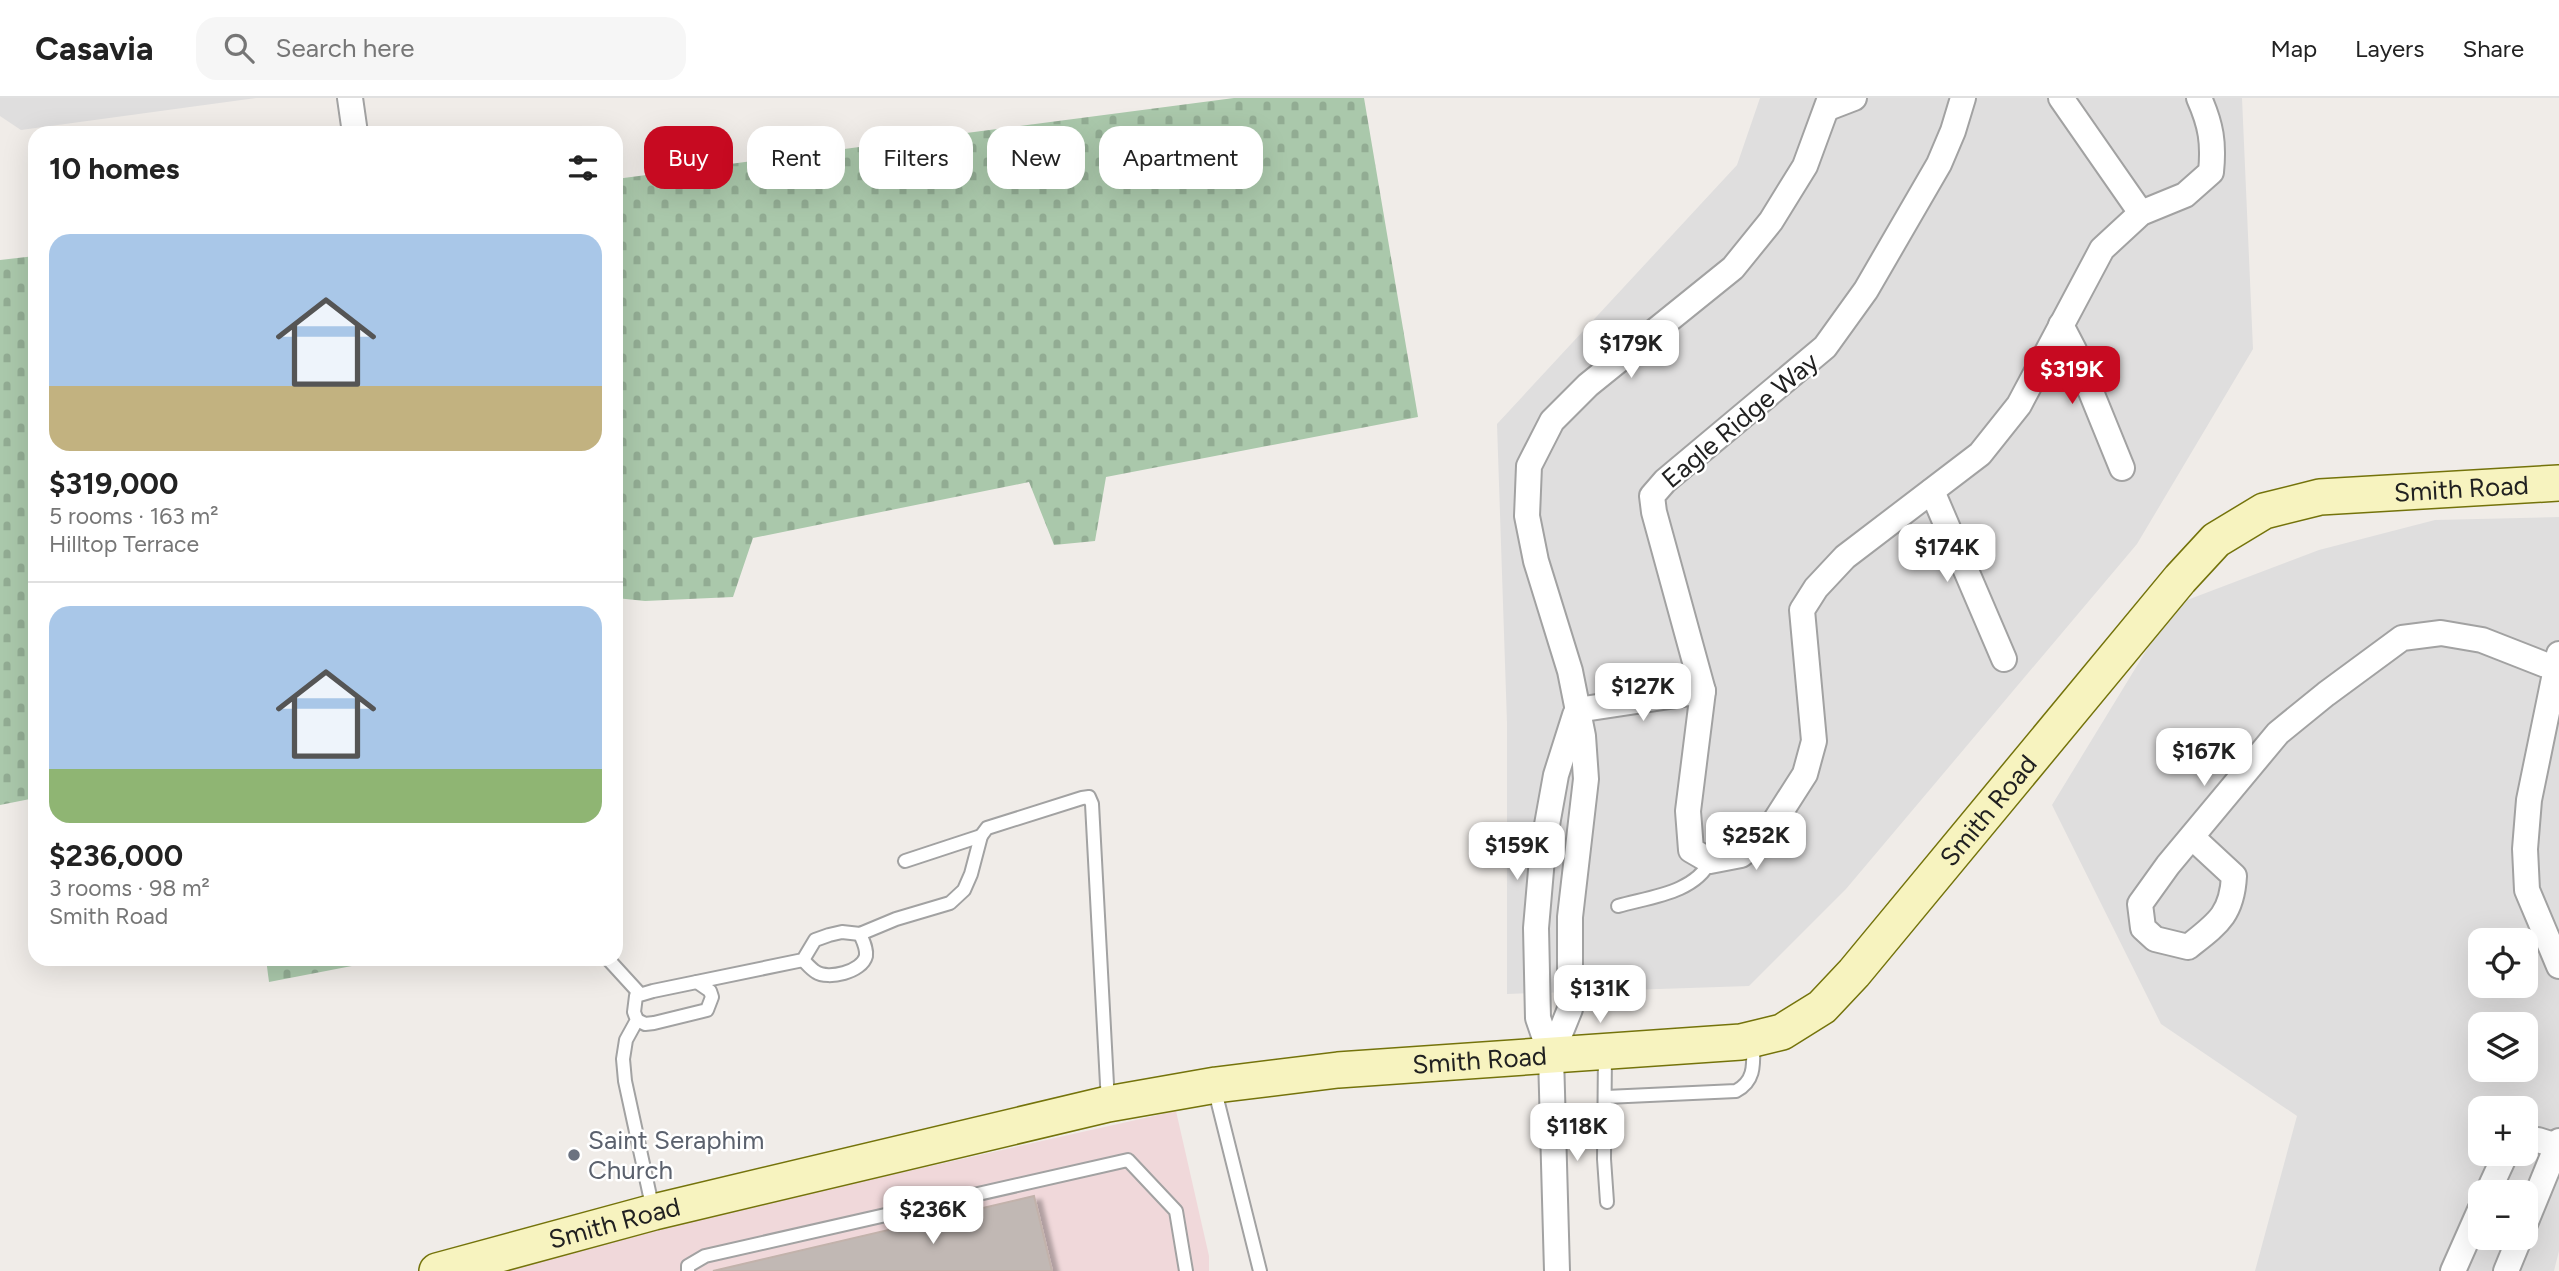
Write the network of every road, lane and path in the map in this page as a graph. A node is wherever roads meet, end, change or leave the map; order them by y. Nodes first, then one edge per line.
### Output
1 (350, 98) edge
2 (1854, 98) edge
3 (1963, 98) edge
4 (2061, 98) edge
5 (2199, 98) edge
6 (1829, 103) edge
7 (354, 126) edge
8 (2141, 213) junction
9 (2061, 325) junction
10 (2122, 468) dead end
11 (2559, 483) edge
12 (1932, 491) junction
13 (2004, 659) dead end
14 (2558, 661) edge
15 (1703, 691) junction
16 (2555, 698) edge
17 (1577, 710) junction
18 (981, 836) junction
19 (2193, 838) dead end
20 (905, 861) dead end
21 (1710, 861) junction
22 (1618, 906) dead end
23 (860, 934) junction
24 (803, 960) junction
25 (614, 966) edge
26 (2559, 966) edge
27 (697, 982) junction
28 (640, 994) junction
29 (637, 1020) junction
30 (1753, 1039) junction
31 (1605, 1052) junction
32 (1551, 1056) junction
33 (1216, 1085) junction
34 (1606, 1097) junction
35 (1108, 1104) junction
36 (2538, 1140) edge
37 (2558, 1143) edge
38 (2538, 1192) edge
39 (1607, 1202) dead end
40 (654, 1212) junction
41 (2468, 1237) edge
42 (2515, 1250) edge
43 (437, 1271) edge
44 (688, 1271) edge
45 (1186, 1271) edge
46 (1259, 1271) edge
47 (1557, 1271) edge
48 (2453, 1271) edge
49 (2506, 1271) edge

1 - 7 street
2 - 6 street
3 - 15 street, Eagle Ridge Way
4 - 8 street
5 - 8 street
6 - 17 street
8 - 9 street
9 - 10 street
9 - 12 street
11 - 30 street, Smith Road
12 - 13 street
12 - 21 street
14 - 16 street
14 - 19 street
15 - 17 street
15 - 21 street, Eagle Ridge Way
16 - 26 street
17 - 32 street
17 - 32 street
18 - 20 lane
18 - 23 lane
18 - 35 lane
21 - 22 lane
23 - 24 lane
23 - 24 lane
24 - 27 lane
25 - 28 lane
27 - 28 lane
27 - 29 lane
28 - 29 lane
29 - 40 lane
30 - 31 street, Smith Road
30 - 34 lane
31 - 32 street, Smith Road
31 - 34 lane
32 - 33 street, Smith Road
32 - 47 street
33 - 35 street, Smith Road
33 - 46 lane
34 - 39 lane
35 - 40 street, Smith Road
36 - 37 street
37 - 38 street
40 - 43 street, Smith Road
41 - 48 street
42 - 49 street
44 - 45 lane

